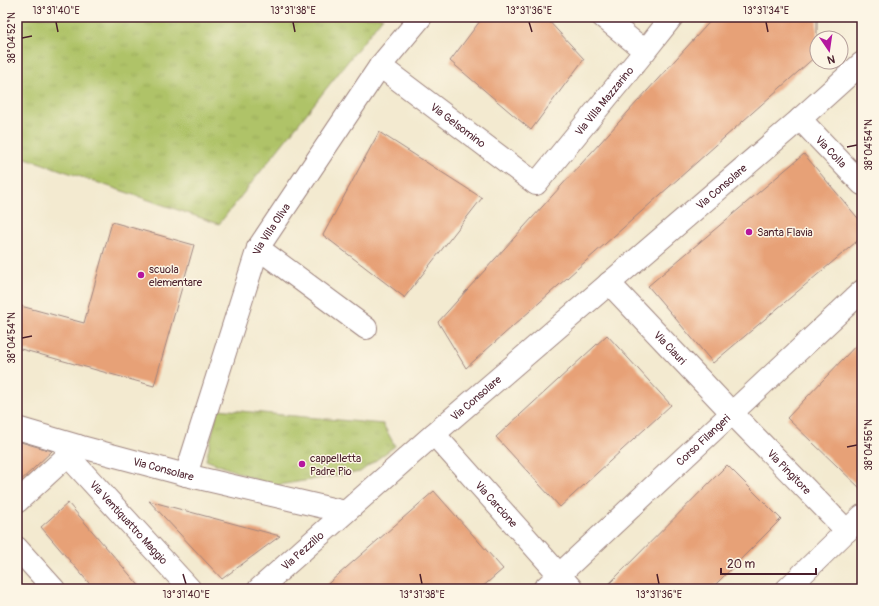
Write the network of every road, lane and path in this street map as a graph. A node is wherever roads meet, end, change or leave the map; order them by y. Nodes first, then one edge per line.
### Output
1 (421, 17) edge
2 (603, 17) edge
3 (672, 17) edge
4 (645, 51) junction
5 (862, 63) edge
6 (380, 66) junction
7 (800, 119) junction
8 (536, 184) joint
9 (862, 184) edge
10 (258, 248) junction
11 (609, 284) junction
12 (862, 291) edge
13 (366, 328) dead end
14 (732, 413) junction
15 (17, 428) edge
16 (434, 434) junction
17 (73, 451) junction
18 (186, 475) junction
19 (17, 502) edge
20 (345, 512) junction
21 (854, 523) edge
22 (17, 548) edge
23 (558, 584) edge
24 (54, 589) edge
25 (190, 589) edge
26 (259, 589) edge
27 (787, 589) edge

1 - 6 street, Via Villa Oliva
2 - 4 street
3 - 4 street, Via Villa Mazzarino
4 - 8 street, Via Villa Mazzarino
5 - 7 street, Via Consolare
6 - 8 street, Via Gelsomino
6 - 10 street, Via Villa Oliva
7 - 9 street, Via Colla
7 - 11 street, Via Consolare
10 - 13 street
10 - 18 street, Via Villa Oliva
11 - 14 street, Via Ciauri
11 - 16 street, Via Consolare
12 - 14 street, Corso Filangeri
14 - 21 street, Via Pingitore
14 - 23 street, Corso Filangeri
15 - 17 street, Via Consolare
16 - 20 street, Via Consolare
16 - 23 street, Via Carcione
17 - 18 street, Via Consolare
17 - 19 street
17 - 25 street, Via Ventiquattro Maggio
18 - 20 street, Via Consolare
20 - 26 street, Via Pezzillo
21 - 27 street
22 - 24 street

